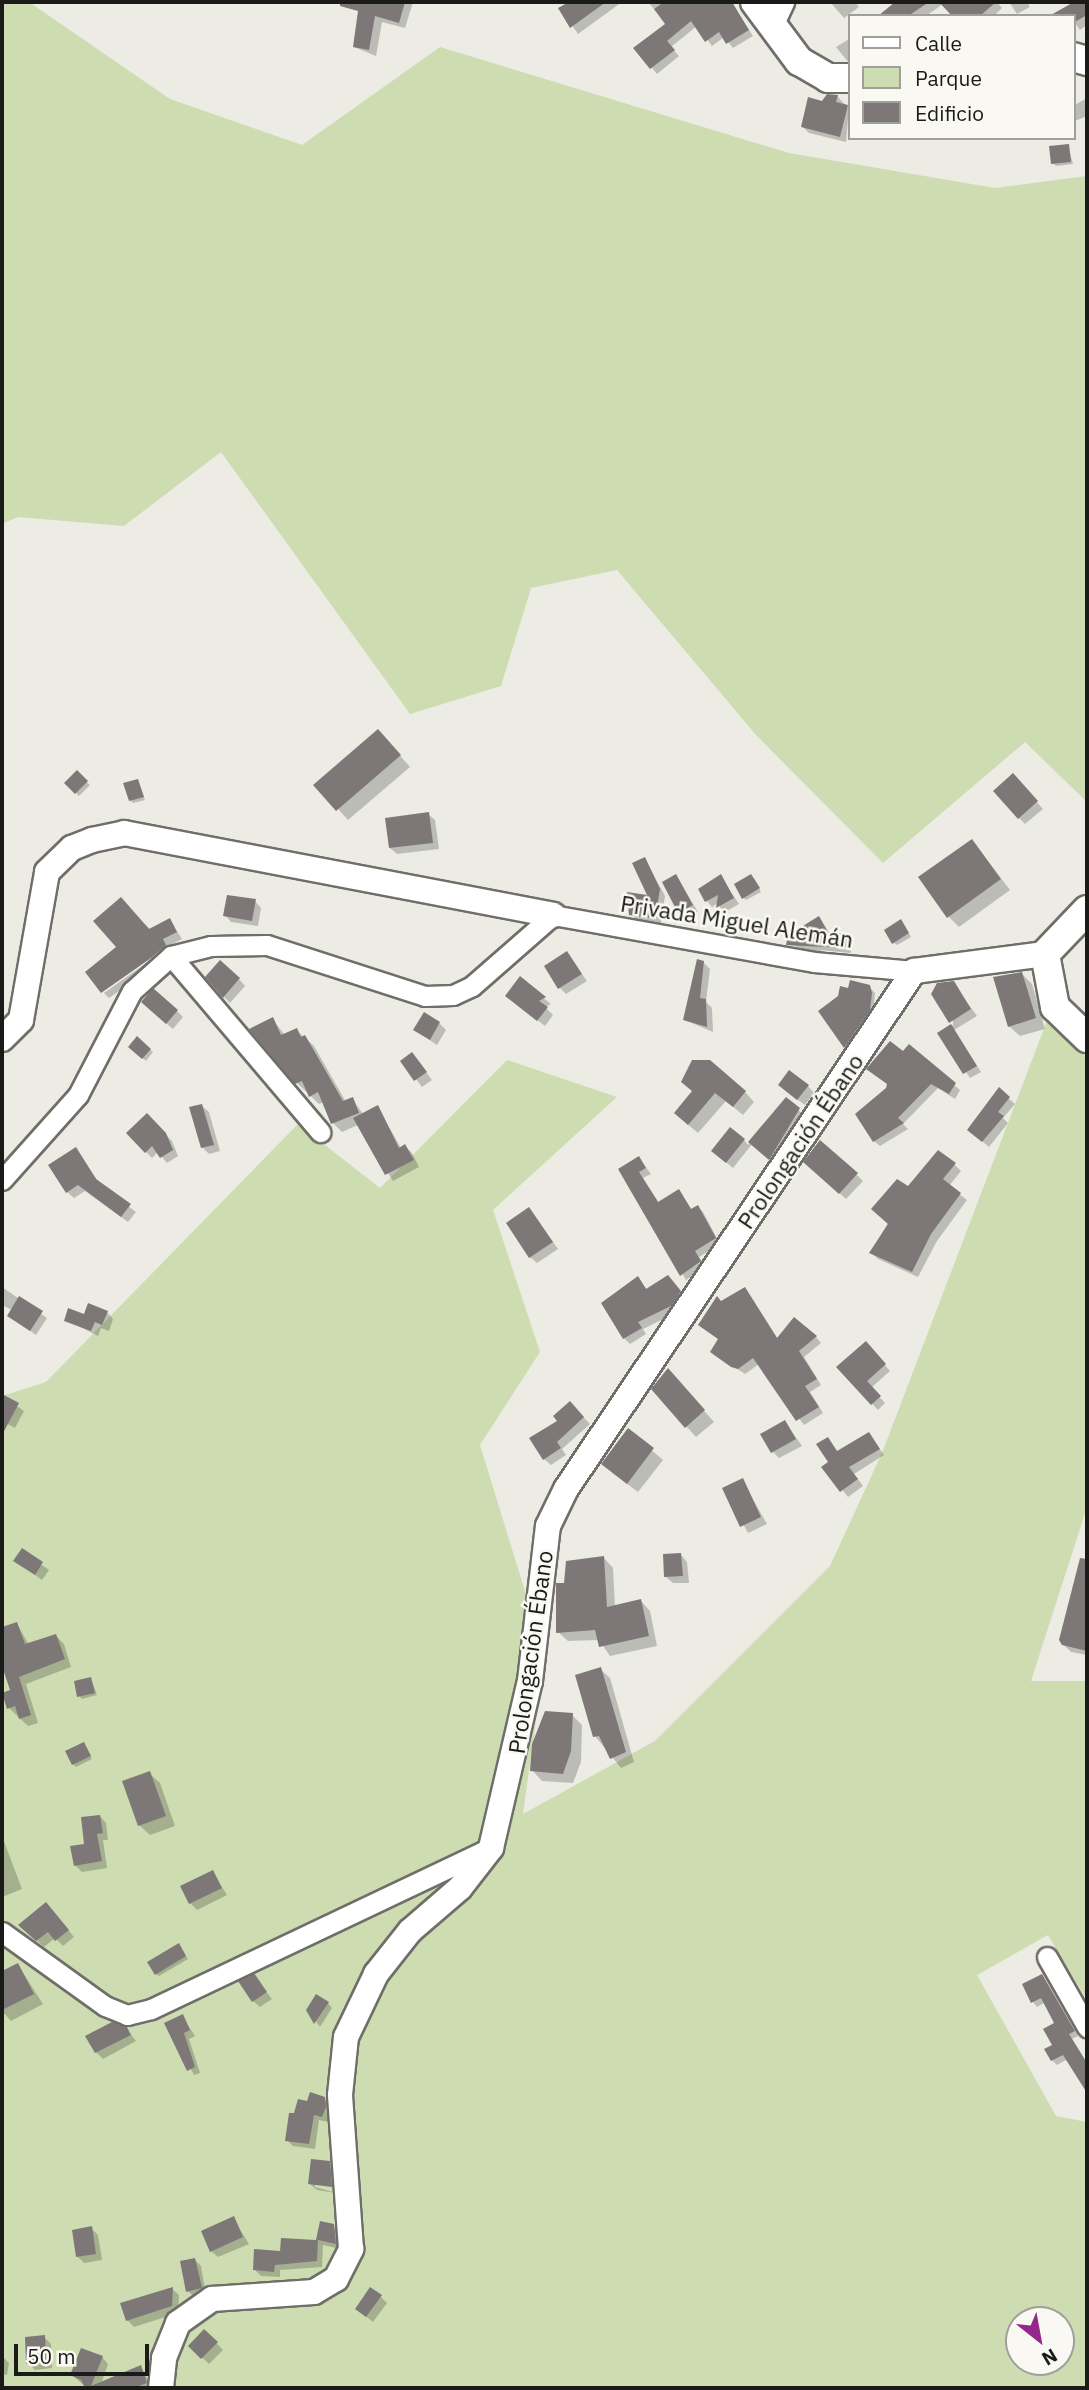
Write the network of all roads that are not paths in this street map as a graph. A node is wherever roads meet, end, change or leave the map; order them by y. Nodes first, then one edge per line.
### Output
1 (755, 2) edge
2 (784, 2) edge
3 (772, 28) junction
4 (848, 78) edge
5 (552, 915) junction
6 (1081, 924) edge
7 (1045, 954) junction
8 (171, 956) junction
9 (914, 971) junction
10 (1087, 1038) edge
11 (2, 1039) edge
12 (320, 1132) dead end
13 (2, 1180) edge
14 (491, 1848) junction
15 (2, 1932) edge
16 (1047, 1956) dead end
17 (1087, 2027) edge
18 (161, 2388) edge

1 - 3 main road
2 - 3 street
3 - 4 main road
5 - 8 street
5 - 9 street, Privada Miguel Alemán
5 - 11 street
6 - 7 main road
7 - 9 street
7 - 10 main road
8 - 12 street
8 - 13 street
9 - 14 street, Prolongación Ébano
14 - 15 street
14 - 18 street, Prolongación Ébano
16 - 17 street

